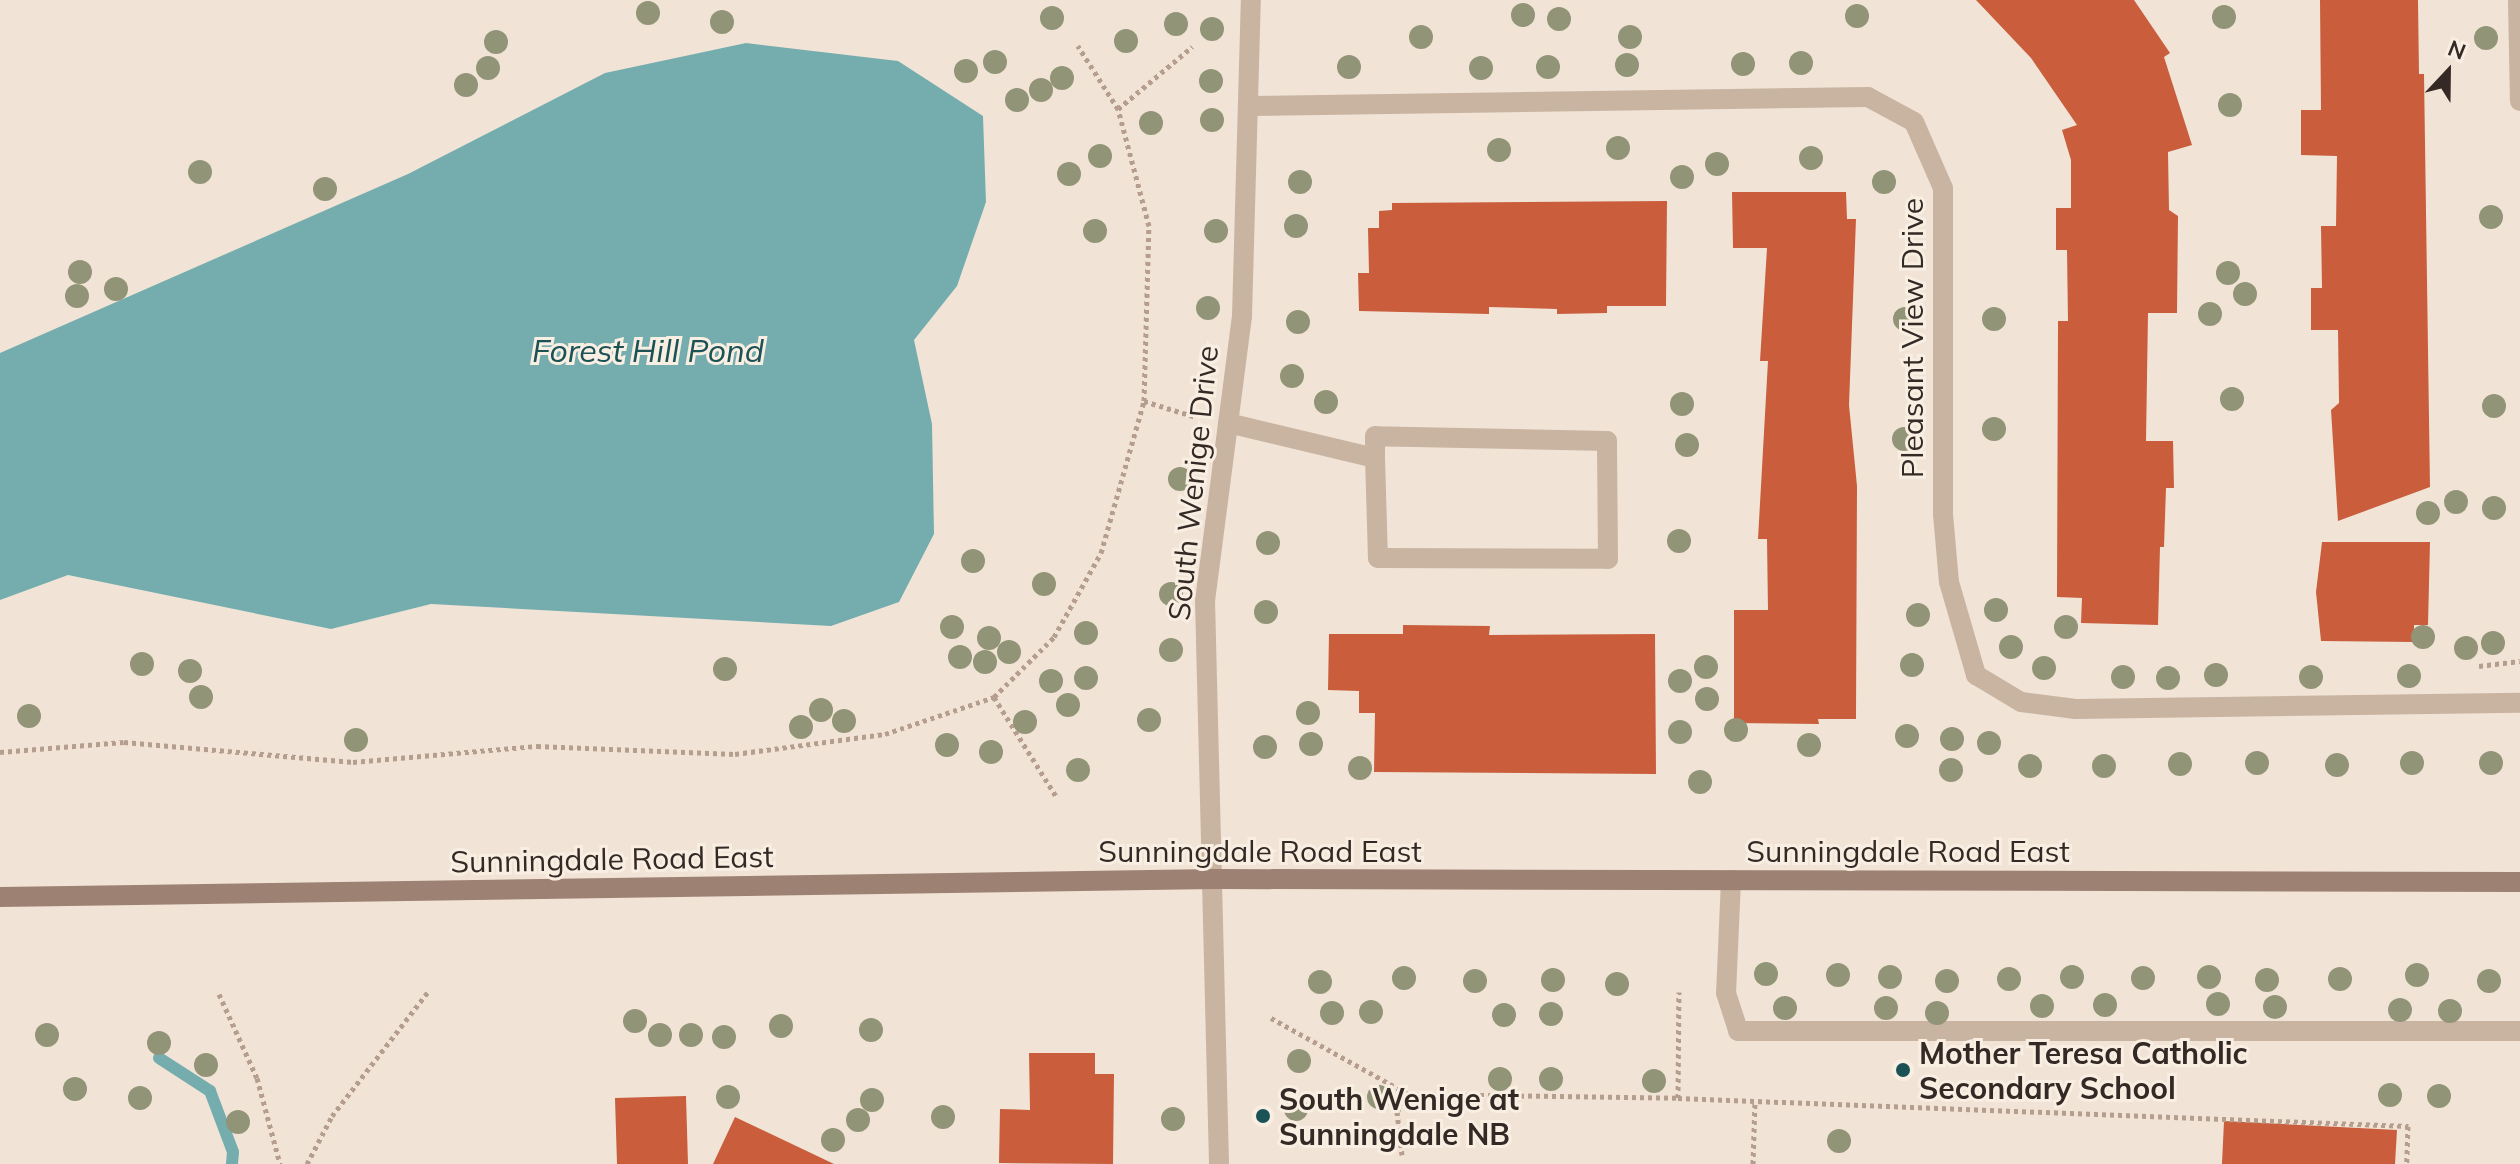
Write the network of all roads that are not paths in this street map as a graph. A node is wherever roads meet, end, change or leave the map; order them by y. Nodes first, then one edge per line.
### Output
1 (1251, 0) edge
2 (2518, 0) edge
3 (2520, 101) edge
4 (1249, 106) junction
5 (1228, 423) junction
6 (1375, 458) junction
7 (2520, 703) edge
8 (1215, 879) junction
9 (1731, 880) junction
10 (2520, 882) edge
11 (0, 897) edge
12 (2520, 1031) edge
13 (1219, 1164) edge

1 - 4 street, South Wenige Drive
2 - 3 street
4 - 5 street, South Wenige Drive
4 - 7 street, Pleasant View Drive
5 - 6 street
5 - 8 street, South Wenige Drive
6 - 6 street
8 - 9 main road, Sunningdale Road East
8 - 11 main road, Sunningdale Road East
8 - 13 street, South Wenige Drive
9 - 10 main road, Sunningdale Road East
9 - 12 street

